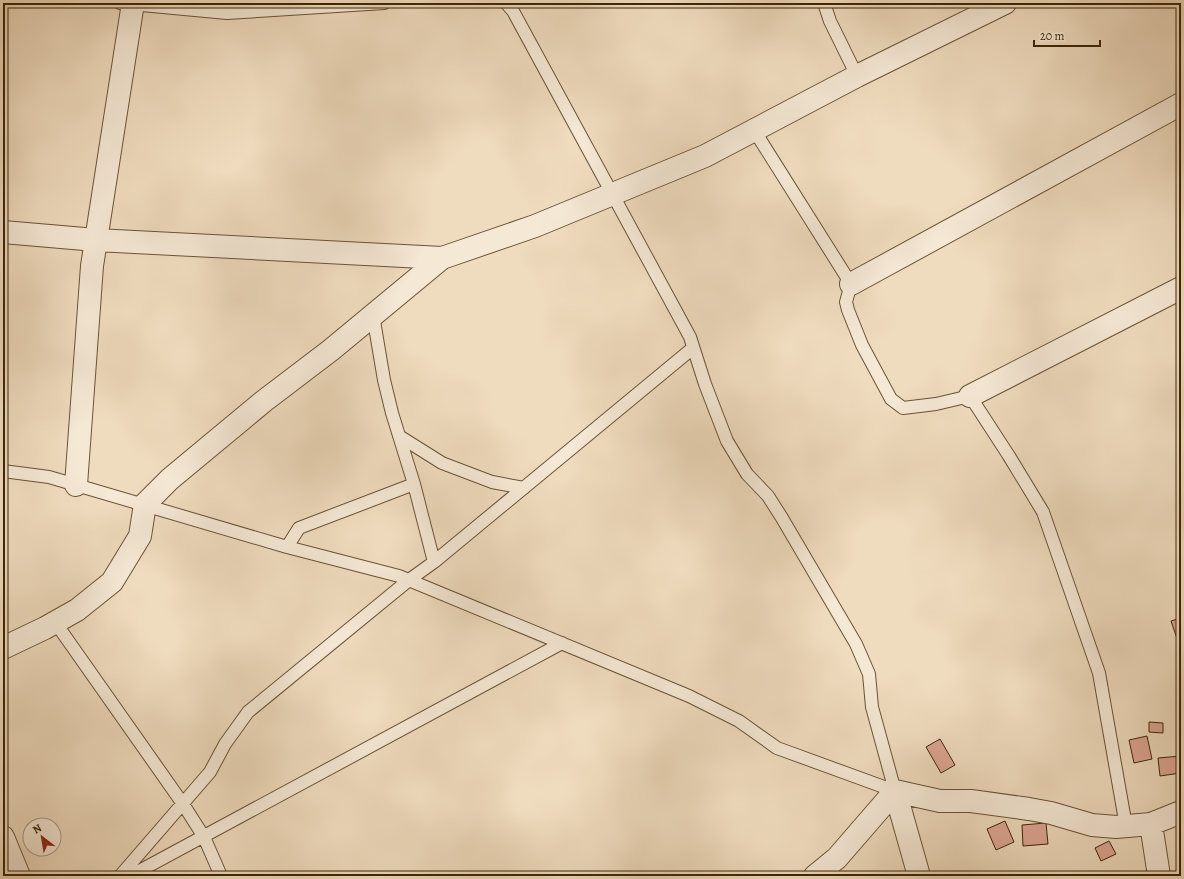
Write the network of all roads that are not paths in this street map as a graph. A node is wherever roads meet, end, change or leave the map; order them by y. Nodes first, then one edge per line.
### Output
1 (129, 3) edge
2 (384, 3) edge
3 (506, 3) edge
4 (824, 3) edge
5 (1005, 3) edge
6 (857, 76) junction
7 (1181, 104) edge
8 (754, 130) junction
9 (612, 194) junction
10 (3, 232) edge
11 (96, 240) junction
12 (442, 258) junction
13 (851, 284) junction
14 (1180, 291) edge
15 (373, 315) junction
16 (693, 348) junction
17 (970, 396) junction
18 (399, 436) junction
19 (3, 471) edge
20 (76, 484) junction
21 (414, 484) junction
22 (524, 488) junction
23 (145, 504) junction
24 (287, 547) junction
25 (434, 562) junction
26 (409, 580) junction
27 (56, 622) junction
28 (562, 643) junction
29 (3, 648) edge
30 (895, 791) junction
31 (183, 804) junction
32 (1181, 812) edge
33 (1151, 824) junction
34 (1126, 826) junction
35 (3, 837) edge
36 (204, 837) junction
37 (19, 876) edge
38 (120, 876) edge
39 (130, 876) edge
40 (221, 876) edge
41 (815, 876) edge
42 (919, 876) edge
43 (1159, 876) edge

1 - 2 lane
1 - 11 street
3 - 9 lane
4 - 6 lane
5 - 6 street
6 - 8 street
7 - 13 street
8 - 9 street
8 - 13 lane
9 - 12 street
9 - 16 lane
10 - 11 street
11 - 12 street
11 - 20 street
12 - 15 street
13 - 17 lane
14 - 17 street
15 - 18 lane
15 - 23 street
16 - 22 lane
16 - 30 lane
17 - 34 lane
18 - 21 lane
18 - 22 lane
19 - 20 lane
20 - 23 lane
21 - 24 lane
21 - 25 lane
22 - 25 lane
23 - 24 lane
23 - 27 street
24 - 26 lane
25 - 26 lane
26 - 28 lane
26 - 31 lane
27 - 29 street
27 - 31 lane
28 - 30 lane
28 - 36 lane
30 - 34 street
30 - 41 street
30 - 42 street
31 - 36 lane
31 - 38 lane
32 - 33 street
33 - 34 street
33 - 43 street
35 - 37 street
36 - 39 lane
36 - 40 lane

